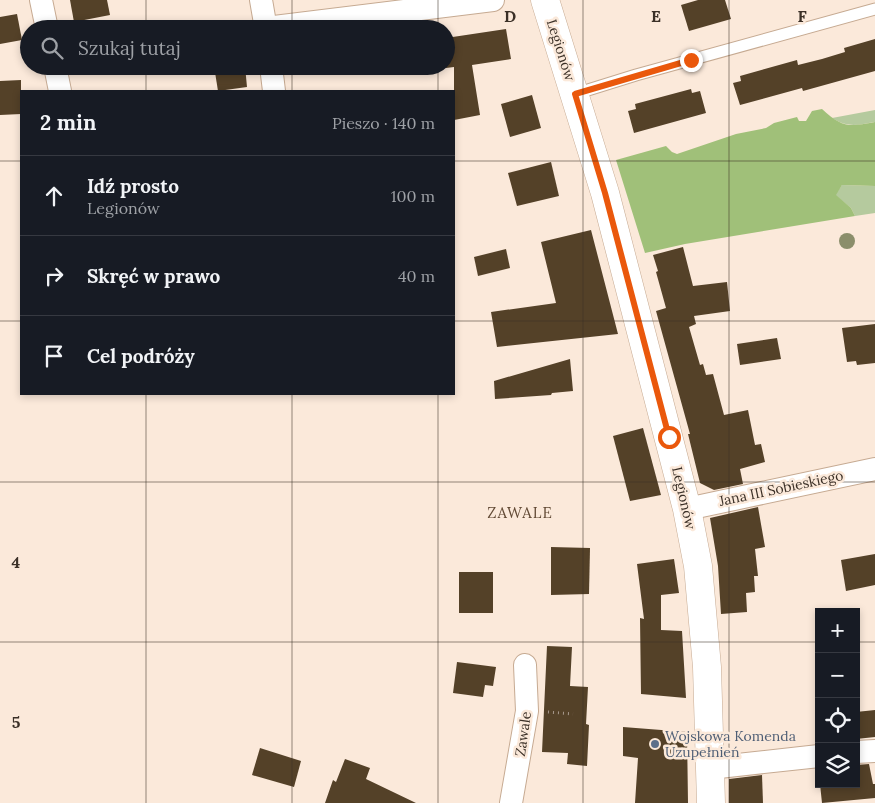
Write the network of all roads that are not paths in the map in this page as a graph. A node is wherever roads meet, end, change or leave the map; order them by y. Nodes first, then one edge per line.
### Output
1 (41, 0) edge
2 (261, 0) edge
3 (493, 0) edge
4 (545, 0) edge
5 (875, 9) edge
6 (45, 20) edge
7 (265, 20) edge
8 (331, 20) edge
9 (57, 75) edge
10 (272, 75) edge
11 (60, 90) edge
12 (274, 90) edge
13 (575, 94) junction
14 (875, 468) edge
15 (687, 509) junction
16 (524, 665) dead end
17 (875, 750) edge
18 (860, 752) edge
19 (815, 756) edge
20 (710, 768) junction
21 (511, 803) edge
22 (711, 803) edge

1 - 6 street
2 - 7 street
3 - 8 street
4 - 13 street, Legionów
5 - 13 lane
9 - 11 street
10 - 12 street
13 - 15 street, Legionów
14 - 15 street, Jana III Sobieskiego
15 - 20 street, Legionów
16 - 21 street, Zawale
17 - 18 street
19 - 20 street
20 - 22 street, Legionów

